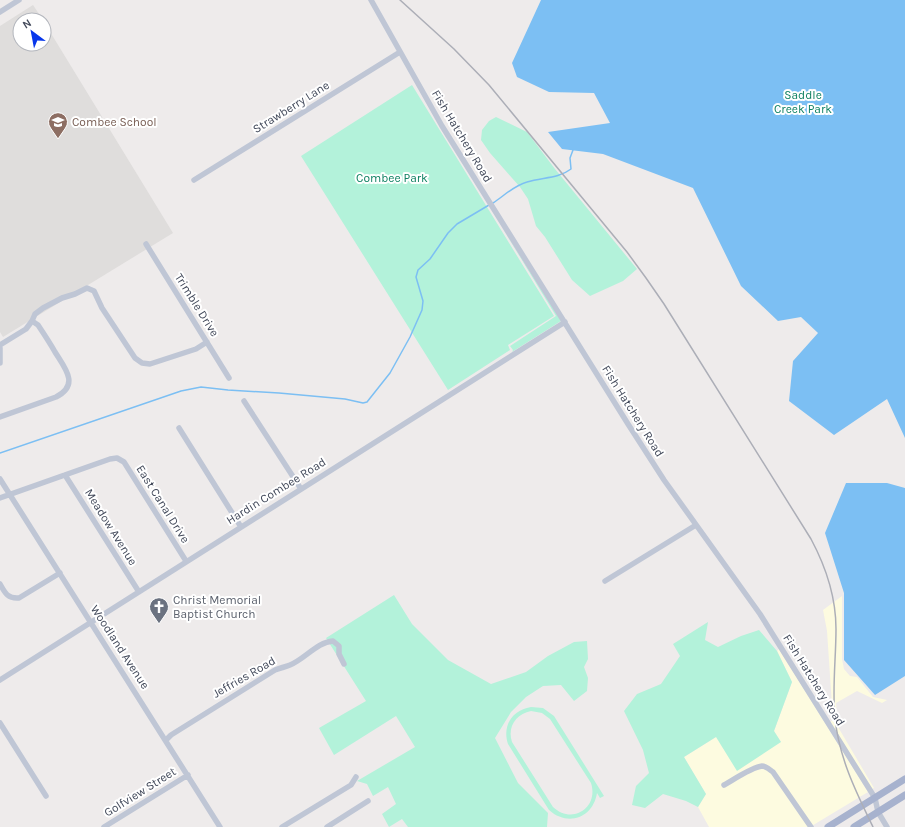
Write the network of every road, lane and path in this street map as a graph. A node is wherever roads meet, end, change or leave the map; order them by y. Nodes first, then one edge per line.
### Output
1 (19, 0) edge
2 (371, 0) edge
3 (0, 12) edge
4 (400, 52) junction
5 (194, 180) dead end
6 (146, 244) dead end
7 (32, 321) junction
8 (565, 322) junction
9 (207, 342) junction
10 (0, 346) edge
11 (0, 364) edge
12 (229, 378) dead end
13 (244, 401) dead end
14 (0, 417) edge
15 (179, 428) dead end
16 (66, 475) junction
17 (0, 479) edge
18 (301, 489) junction
19 (10, 494) junction
20 (0, 498) edge
21 (696, 525) junction
22 (241, 527) junction
23 (186, 561) junction
24 (60, 573) junction
25 (605, 581) dead end
26 (0, 584) edge
27 (139, 592) junction
28 (91, 622) junction
29 (344, 664) dead end
30 (0, 680) edge
31 (0, 723) edge
32 (166, 740) junction
33 (188, 775) junction
34 (356, 777) dead end
35 (905, 779) edge
36 (724, 785) dead end
37 (905, 795) edge
38 (46, 796) dead end
39 (874, 798) junction
40 (368, 801) dead end
41 (878, 812) junction
42 (104, 827) edge
43 (220, 827) edge
44 (282, 827) edge
45 (327, 827) edge
46 (811, 827) edge
47 (828, 827) edge
48 (854, 827) edge
49 (886, 827) edge

1 - 3 street
2 - 4 street, Fish Hatchery Road
4 - 5 street, Strawberry Lane
4 - 8 street, Fish Hatchery Road
6 - 9 street, Trimble Drive
7 - 9 street
7 - 10 street
7 - 14 street
8 - 18 street, Hardin Combee Road
8 - 21 street, Fish Hatchery Road
9 - 12 street, Trimble Drive
10 - 11 street
13 - 18 street
15 - 22 street
16 - 19 street
16 - 23 street, East Canal Drive
16 - 27 street, Meadow Avenue
17 - 19 street, Woodland Avenue
18 - 22 street, Hardin Combee Road
19 - 20 street
19 - 24 street, Woodland Avenue
21 - 25 street
21 - 39 street, Fish Hatchery Road
22 - 23 street, Hardin Combee Road
23 - 27 street, Hardin Combee Road
24 - 26 street
24 - 28 street, Woodland Avenue
27 - 28 street, Hardin Combee Road
28 - 30 street, Hardin Combee Road
28 - 32 street, Woodland Avenue
29 - 32 street, Jeffries Road
31 - 38 street
32 - 33 street, Woodland Avenue
33 - 42 street, Golfview Street
33 - 43 street, Woodland Avenue
34 - 44 street
35 - 39 main road
36 - 46 street
37 - 41 main road
39 - 41 street, Fish Hatchery Road
39 - 47 main road
40 - 45 street
41 - 48 main road
41 - 49 street, Fish Hatchery Road

